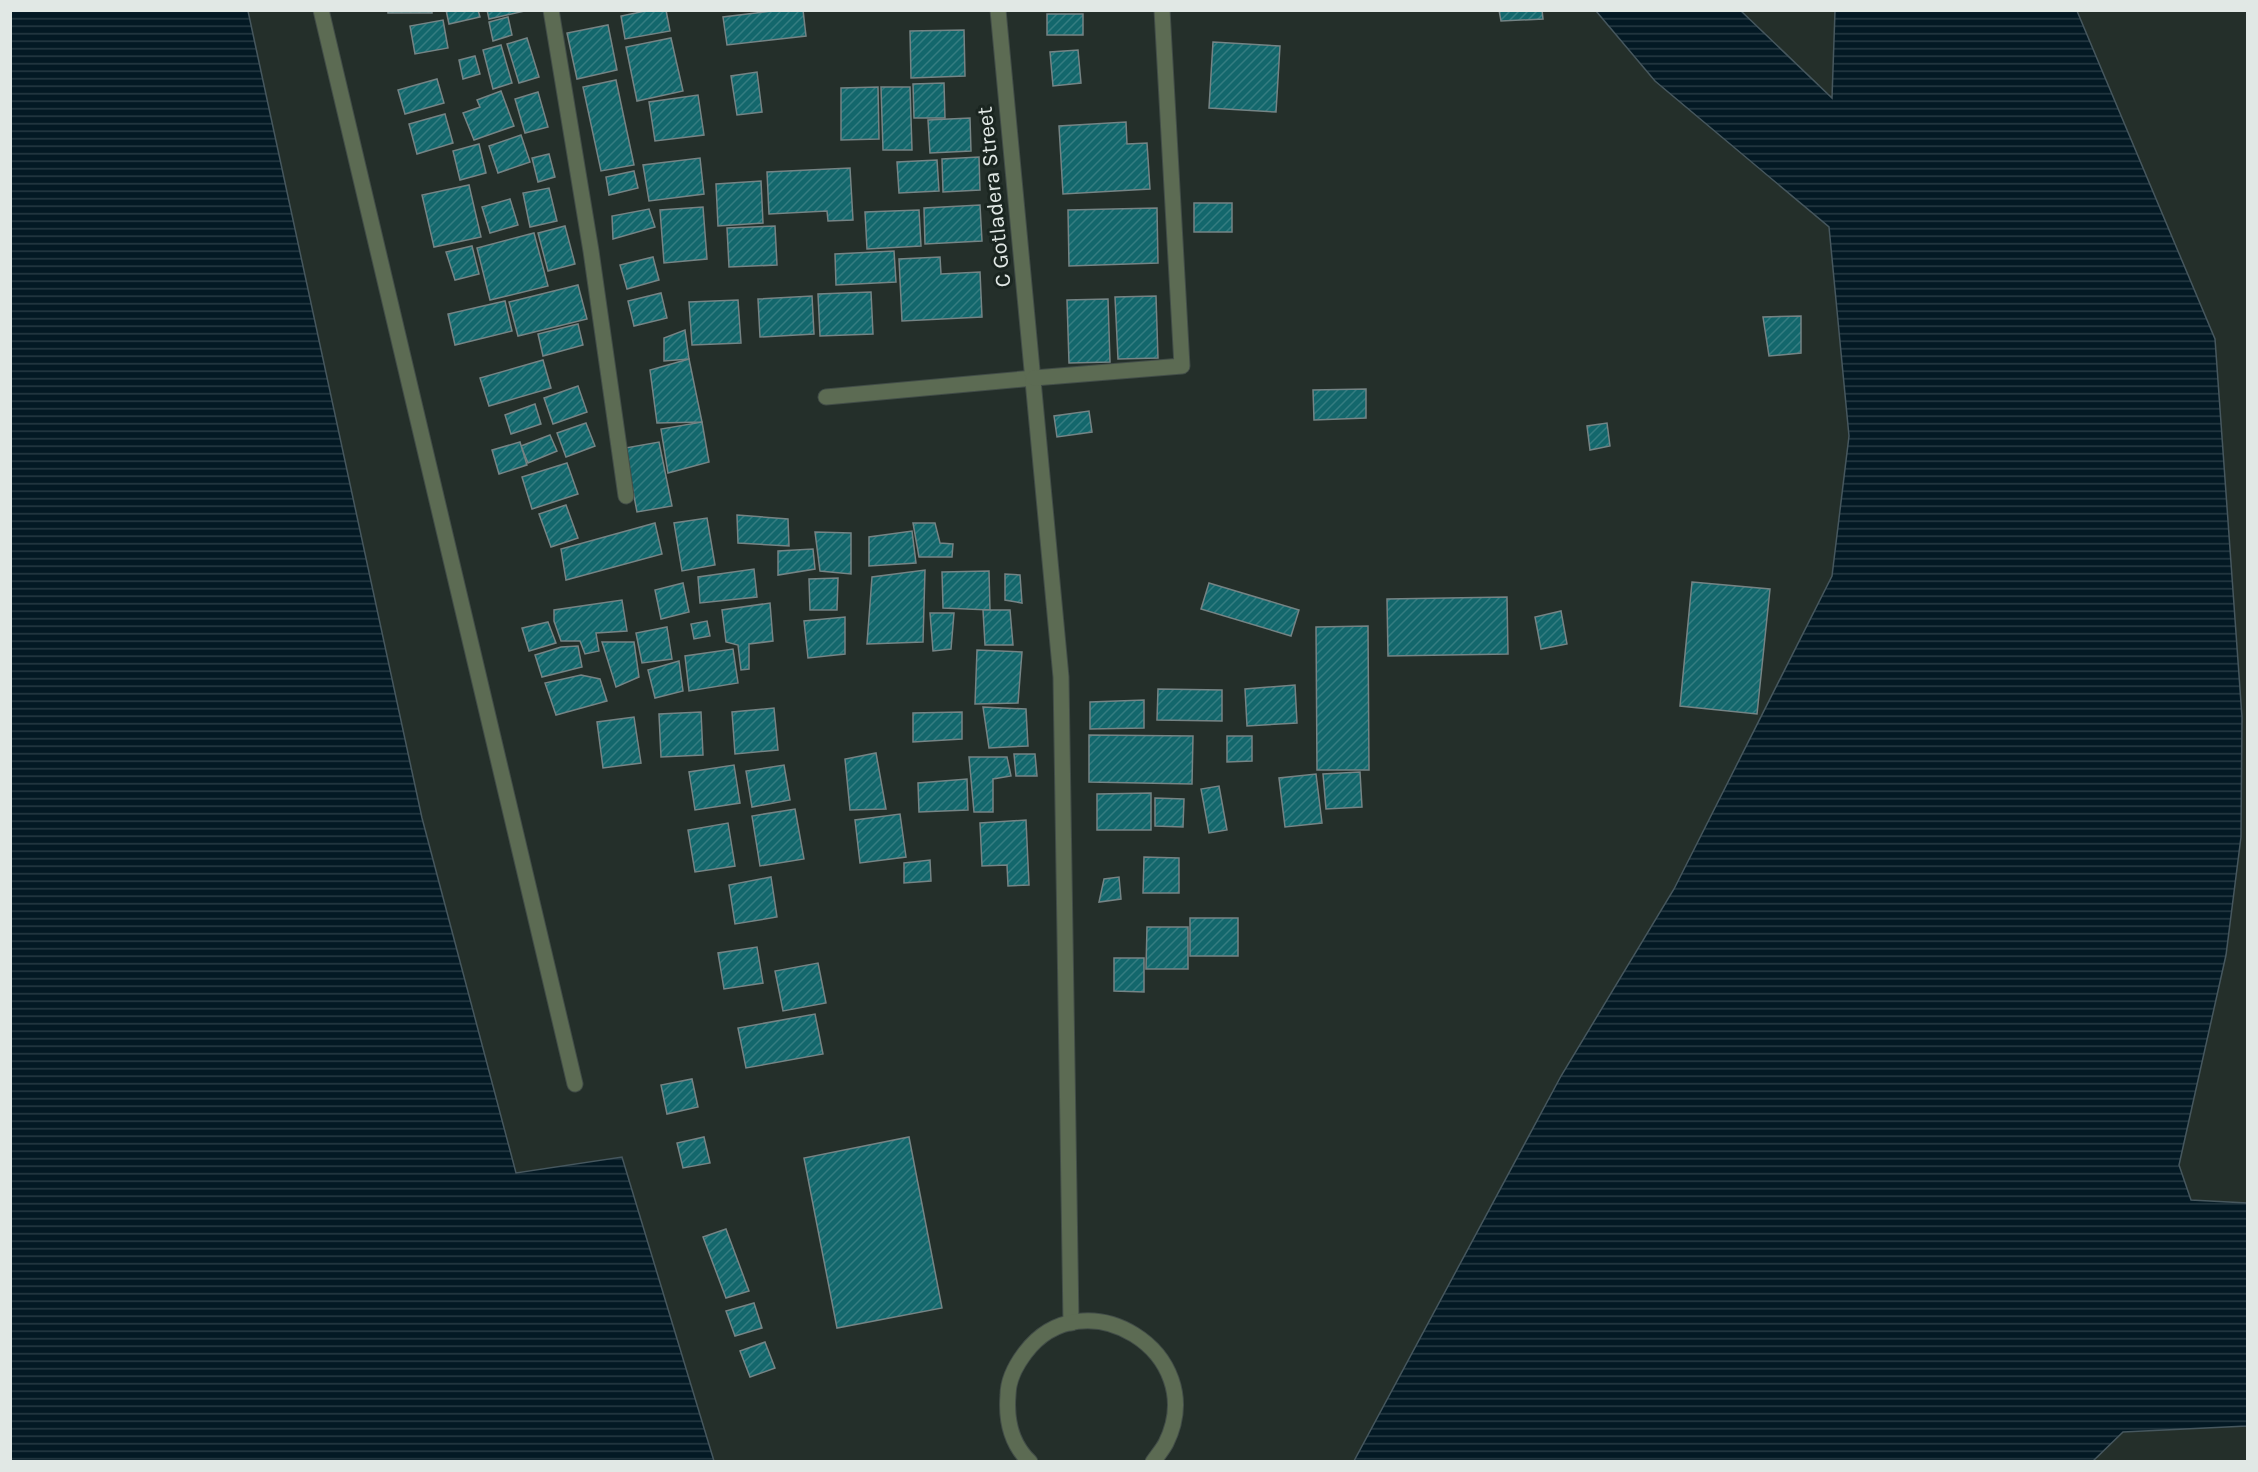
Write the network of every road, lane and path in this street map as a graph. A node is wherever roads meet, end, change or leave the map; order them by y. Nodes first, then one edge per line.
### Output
1 (321, 10) edge
2 (551, 10) edge
3 (998, 10) edge
4 (1162, 10) edge
5 (1034, 378) junction
6 (826, 397) dead end
7 (626, 496) dead end
8 (575, 1084) dead end
9 (1071, 1323) junction
10 (1029, 1461) edge
11 (1153, 1461) edge

1 - 8 street
2 - 7 street
3 - 5 street, C Gotladera Street
4 - 5 street
5 - 6 street
5 - 9 street, C Gotladera Street
9 - 10 street
9 - 11 street

